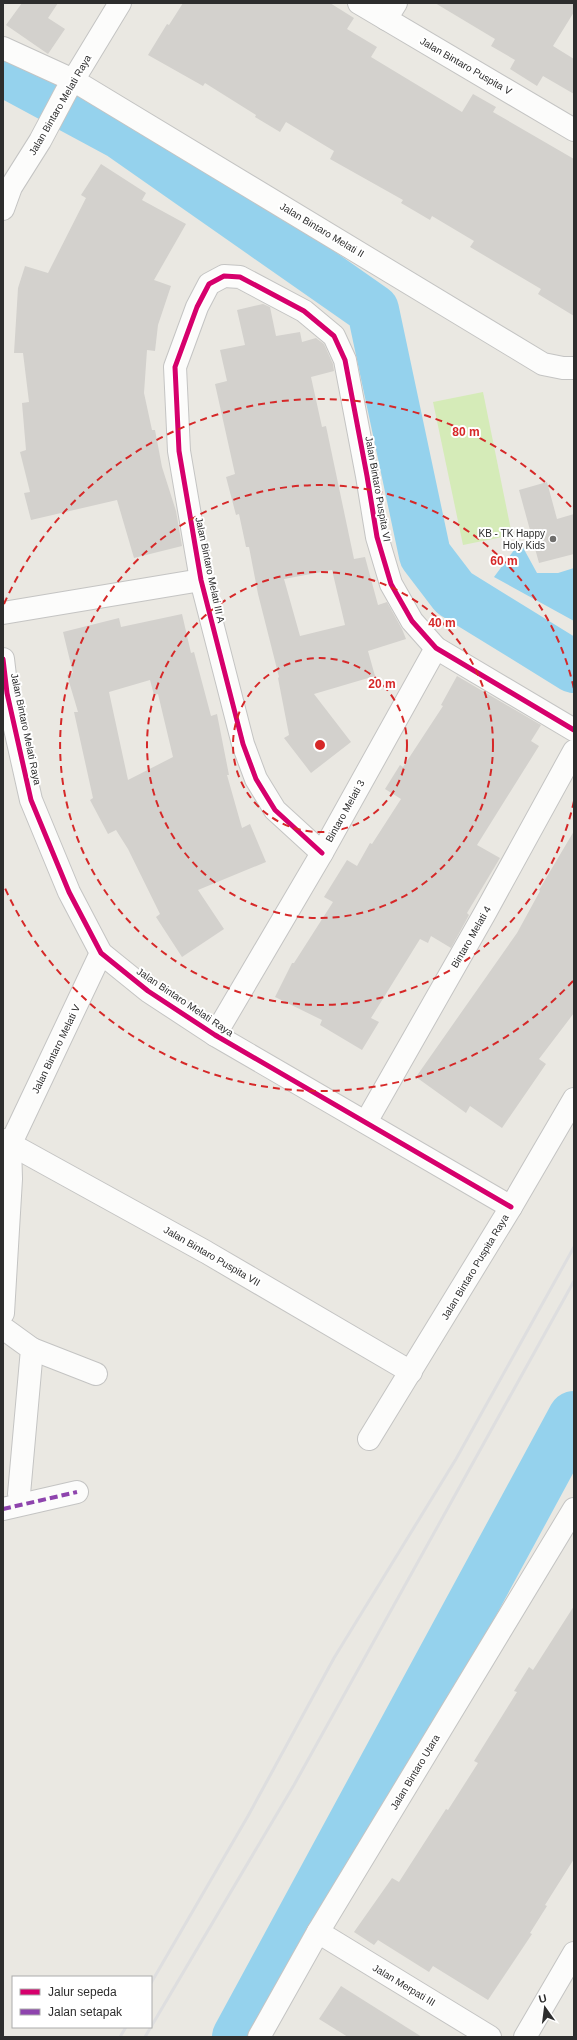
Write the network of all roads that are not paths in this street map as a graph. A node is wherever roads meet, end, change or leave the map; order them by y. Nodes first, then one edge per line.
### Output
1 (120, 3) edge
2 (359, 3) edge
3 (391, 11) edge
4 (3, 48) edge
5 (70, 86) junction
6 (574, 130) edge
7 (3, 209) edge
8 (224, 276) joint
9 (574, 368) edge
10 (201, 580) junction
11 (3, 613) edge
12 (436, 648) junction
13 (3, 659) edge
14 (574, 730) edge
15 (574, 751) edge
16 (322, 853) junction
17 (101, 953) junction
18 (215, 1035) junction
19 (574, 1099) edge
20 (366, 1122) junction
21 (6, 1143) edge
22 (511, 1207) junction
23 (3, 1313) edge
24 (3, 1328) edge
25 (32, 1349) junction
26 (411, 1372) junction
27 (96, 1374) dead end
28 (369, 1439) dead end
29 (77, 1492) dead end
30 (19, 1494) dead end
31 (3, 1509) edge
32 (574, 1509) edge
33 (318, 1932) junction
34 (574, 1953) edge
35 (259, 2037) edge
36 (490, 2037) edge
37 (526, 2037) edge

1 - 5 street, Jalan Bintaro Melati Raya
2 - 3 street, Jalan Bintaro Puspita V
3 - 6 street, Jalan Bintaro Puspita V
4 - 5 street, Jalan Bintaro Melati II
5 - 7 street, Jalan Bintaro Melati Raya
5 - 9 street, Jalan Bintaro Melati II
8 - 10 street, Jalan Bintaro Melati III A
8 - 12 street, Jalan Bintaro Puspita VI
10 - 11 street, Jalan Bintaro Melati III A
10 - 16 street, Jalan Bintaro Melati III A
12 - 14 street, Jalan Bintaro Puspita VI
12 - 16 street, Bintaro Melati 3
13 - 17 street, Jalan Bintaro Melati Raya
15 - 20 street, Bintaro Melati 4
16 - 18 street, Bintaro Melati 3
17 - 18 street, Jalan Bintaro Melati Raya
17 - 21 street, Jalan Bintaro Melati V
18 - 20 street, Jalan Bintaro Melati Raya
19 - 22 street, Jalan Bintaro Puspita Raya
20 - 22 street, Jalan Bintaro Melati Raya
21 - 23 street
21 - 26 street, Jalan Bintaro Puspita VII
22 - 26 street, Jalan Bintaro Puspita Raya
24 - 25 street
25 - 27 street
25 - 30 street
26 - 28 street, Jalan Bintaro Puspita Raya
29 - 31 street
32 - 33 street, Jalan Bintaro Utara
33 - 35 street, Jalan Bintaro Utara
33 - 36 street, Jalan Merpati III
34 - 37 street

